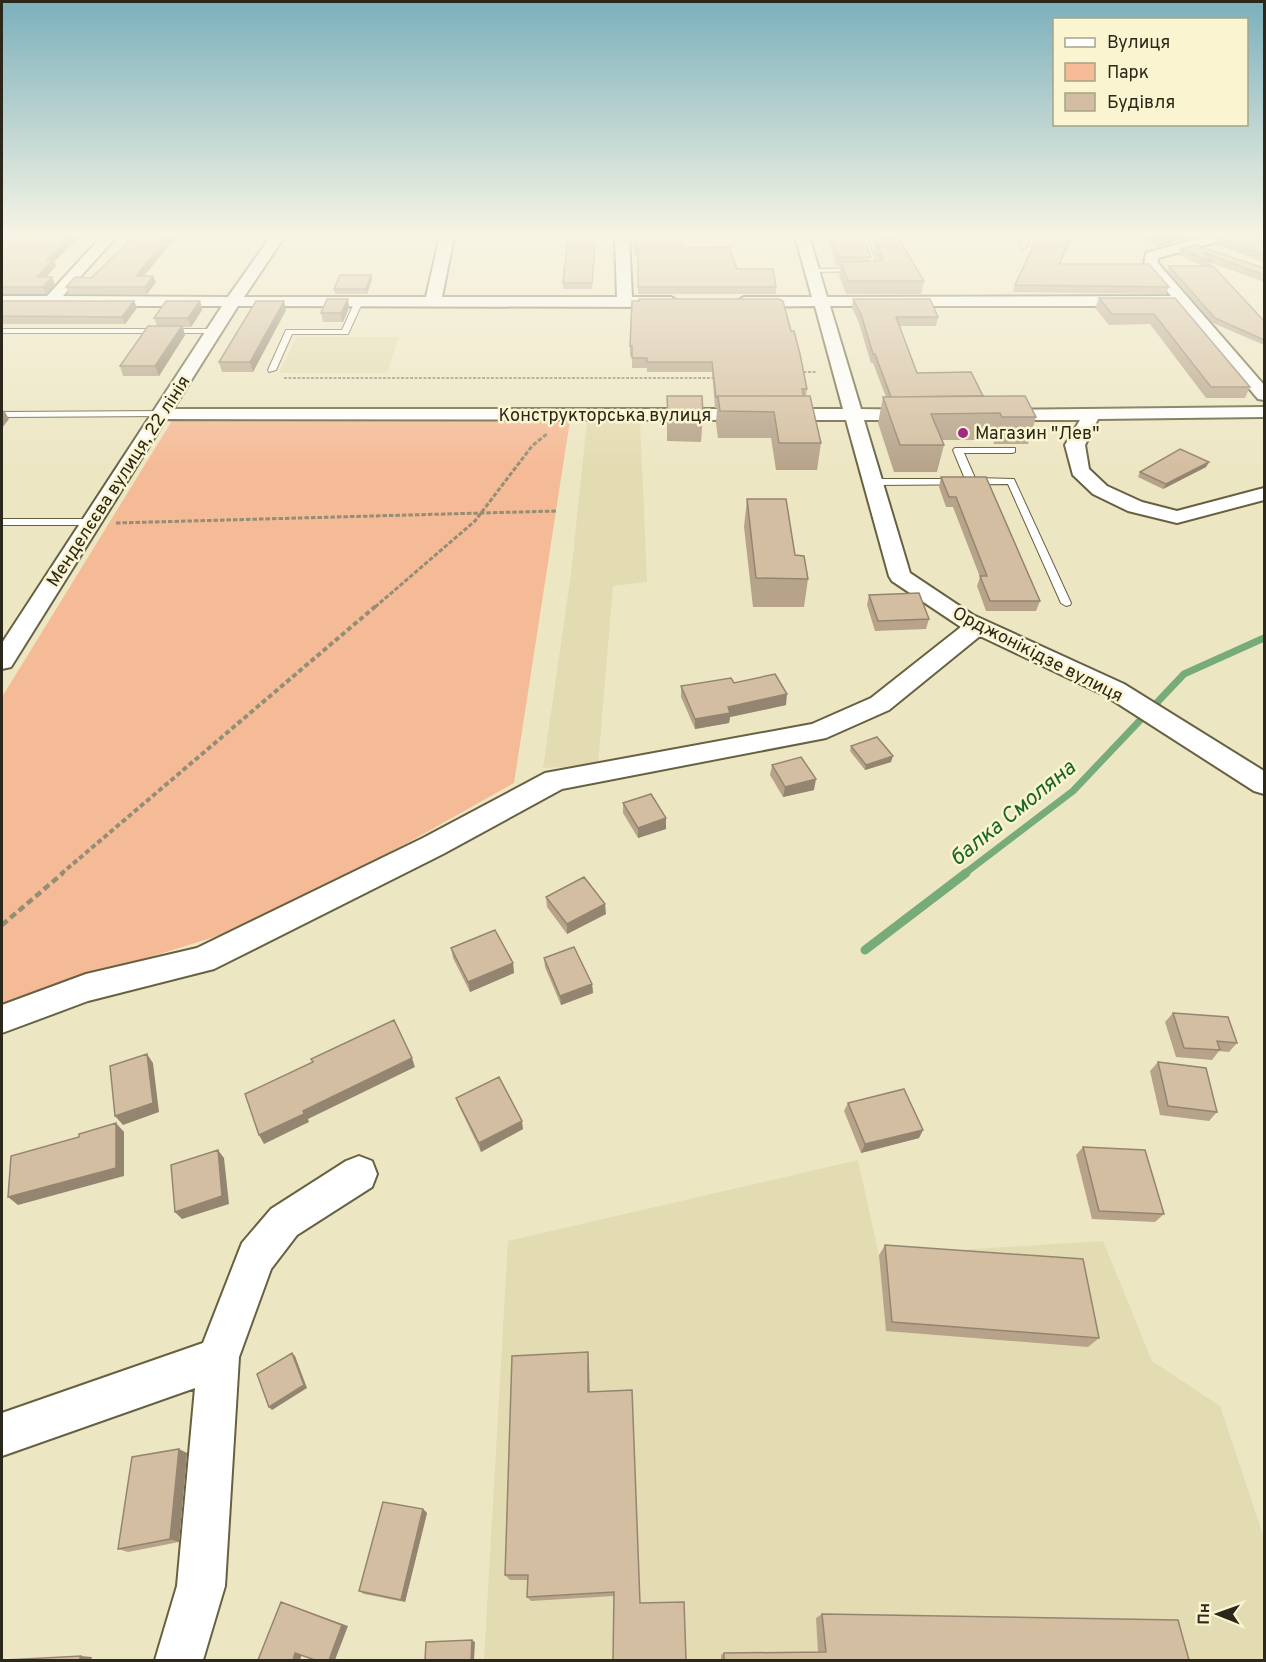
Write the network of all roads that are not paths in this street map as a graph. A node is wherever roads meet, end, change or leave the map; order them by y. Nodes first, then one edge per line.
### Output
1 (225, 314) edge
2 (353, 314) edge
3 (824, 314) edge
4 (1194, 314) edge
5 (2, 331) edge
6 (214, 331) junction
7 (272, 370) road end
8 (1264, 395) edge
9 (1264, 412) edge
10 (2, 414) edge
11 (162, 414) junction
12 (1092, 414) junction
13 (938, 415) edge
14 (986, 415) edge
15 (855, 416) junction
16 (1012, 450) edge
17 (874, 482) junction
18 (971, 482) junction
19 (1264, 494) edge
20 (2, 522) edge
21 (99, 523) junction
22 (1066, 603) dead end
23 (978, 626) junction
24 (4, 654) edge
25 (1264, 783) edge
26 (2, 1019) edge
27 (358, 1174) dead end
28 (218, 1357) junction
29 (2, 1434) edge
30 (179, 1660) edge

1 - 6 street, Менделєєва вулиця, 22 лінія
2 - 7 lane
3 - 15 street, Орджонікідзе вулиця
4 - 8 street
5 - 6 lane
6 - 11 street, Менделєєва вулиця, 22 лінія
9 - 12 street
10 - 11 lane
11 - 15 street, Конструкторська вулиця
11 - 21 street, Менделєєва вулиця, 22 лінія
12 - 14 street
12 - 19 street
13 - 15 street, Конструкторська вулиця
15 - 17 street, Орджонікідзе вулиця
16 - 18 lane
17 - 18 lane
17 - 23 street, Орджонікідзе вулиця
18 - 22 lane
20 - 21 lane
21 - 24 street, Менделєєва вулиця, 22 лінія
23 - 25 street, Орджонікідзе вулиця
23 - 26 street
27 - 28 street
28 - 29 street
28 - 30 street

